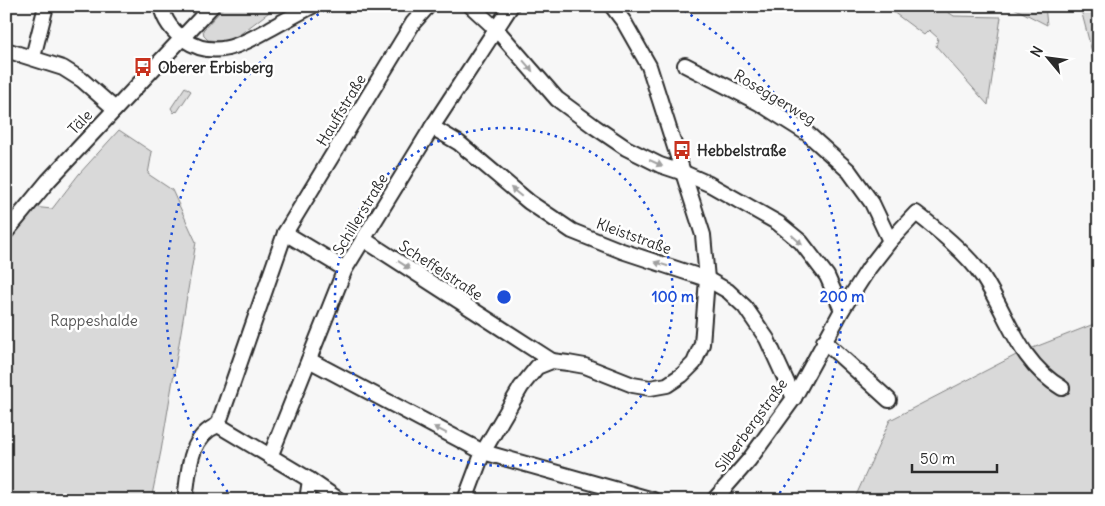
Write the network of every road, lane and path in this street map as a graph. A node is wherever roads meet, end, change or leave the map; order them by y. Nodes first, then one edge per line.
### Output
1 (46, 6) edge
2 (161, 6) edge
3 (212, 6) edge
4 (312, 6) edge
5 (428, 6) edge
6 (471, 6) edge
7 (511, 6) edge
8 (612, 6) edge
9 (496, 29) junction
10 (182, 39) junction
11 (6, 50) edge
12 (33, 57) junction
13 (685, 65) dead end
14 (115, 109) junction
15 (432, 127) junction
16 (684, 173) junction
17 (6, 232) edge
18 (285, 233) junction
19 (363, 239) junction
20 (890, 241) junction
21 (345, 269) junction
22 (707, 279) junction
23 (842, 310) junction
24 (824, 341) junction
25 (310, 360) junction
26 (552, 361) junction
27 (1062, 388) dead end
28 (794, 398) junction
29 (889, 400) dead end
30 (218, 425) junction
31 (483, 452) junction
32 (270, 456) junction
33 (310, 480) junction
34 (626, 496) edge
35 (185, 500) edge
36 (306, 500) edge
37 (339, 500) edge
38 (465, 500) edge
39 (653, 500) edge
40 (714, 500) edge

1 - 12 street
2 - 10 street
3 - 10 street
4 - 10 street
5 - 18 street, Hauffstraße
6 - 9 street
7 - 9 street, Schillerstraße
8 - 16 street
9 - 15 street, Schillerstraße
9 -> 16 street
10 - 14 street, Täle
11 - 12 street
12 - 14 street
13 - 20 street, Roseggerweg
14 - 17 street, Täle
15 - 19 street, Schillerstraße
22 -> 15 street, Kleiststraße
16 - 22 street
16 -> 23 street
18 - 21 street
18 - 30 street, Hauffstraße
19 - 21 street, Schillerstraße
19 -> 26 street, Scheffelstraße
20 - 23 street, Silberbergstraße
20 - 27 street, Silberbergstraße
21 - 25 street, Schillerstraße
22 - 26 street
22 - 28 street, Kleiststraße
23 - 24 street, Silberbergstraße
24 - 28 street, Silberbergstraße
24 - 29 street
31 -> 25 street
25 - 32 street, Schillerstraße
26 - 31 street
28 - 40 street, Silberbergstraße
30 - 32 street
30 - 35 street
31 - 34 street
31 - 38 street
32 - 33 street
33 - 36 street
33 - 37 street
34 - 39 street

